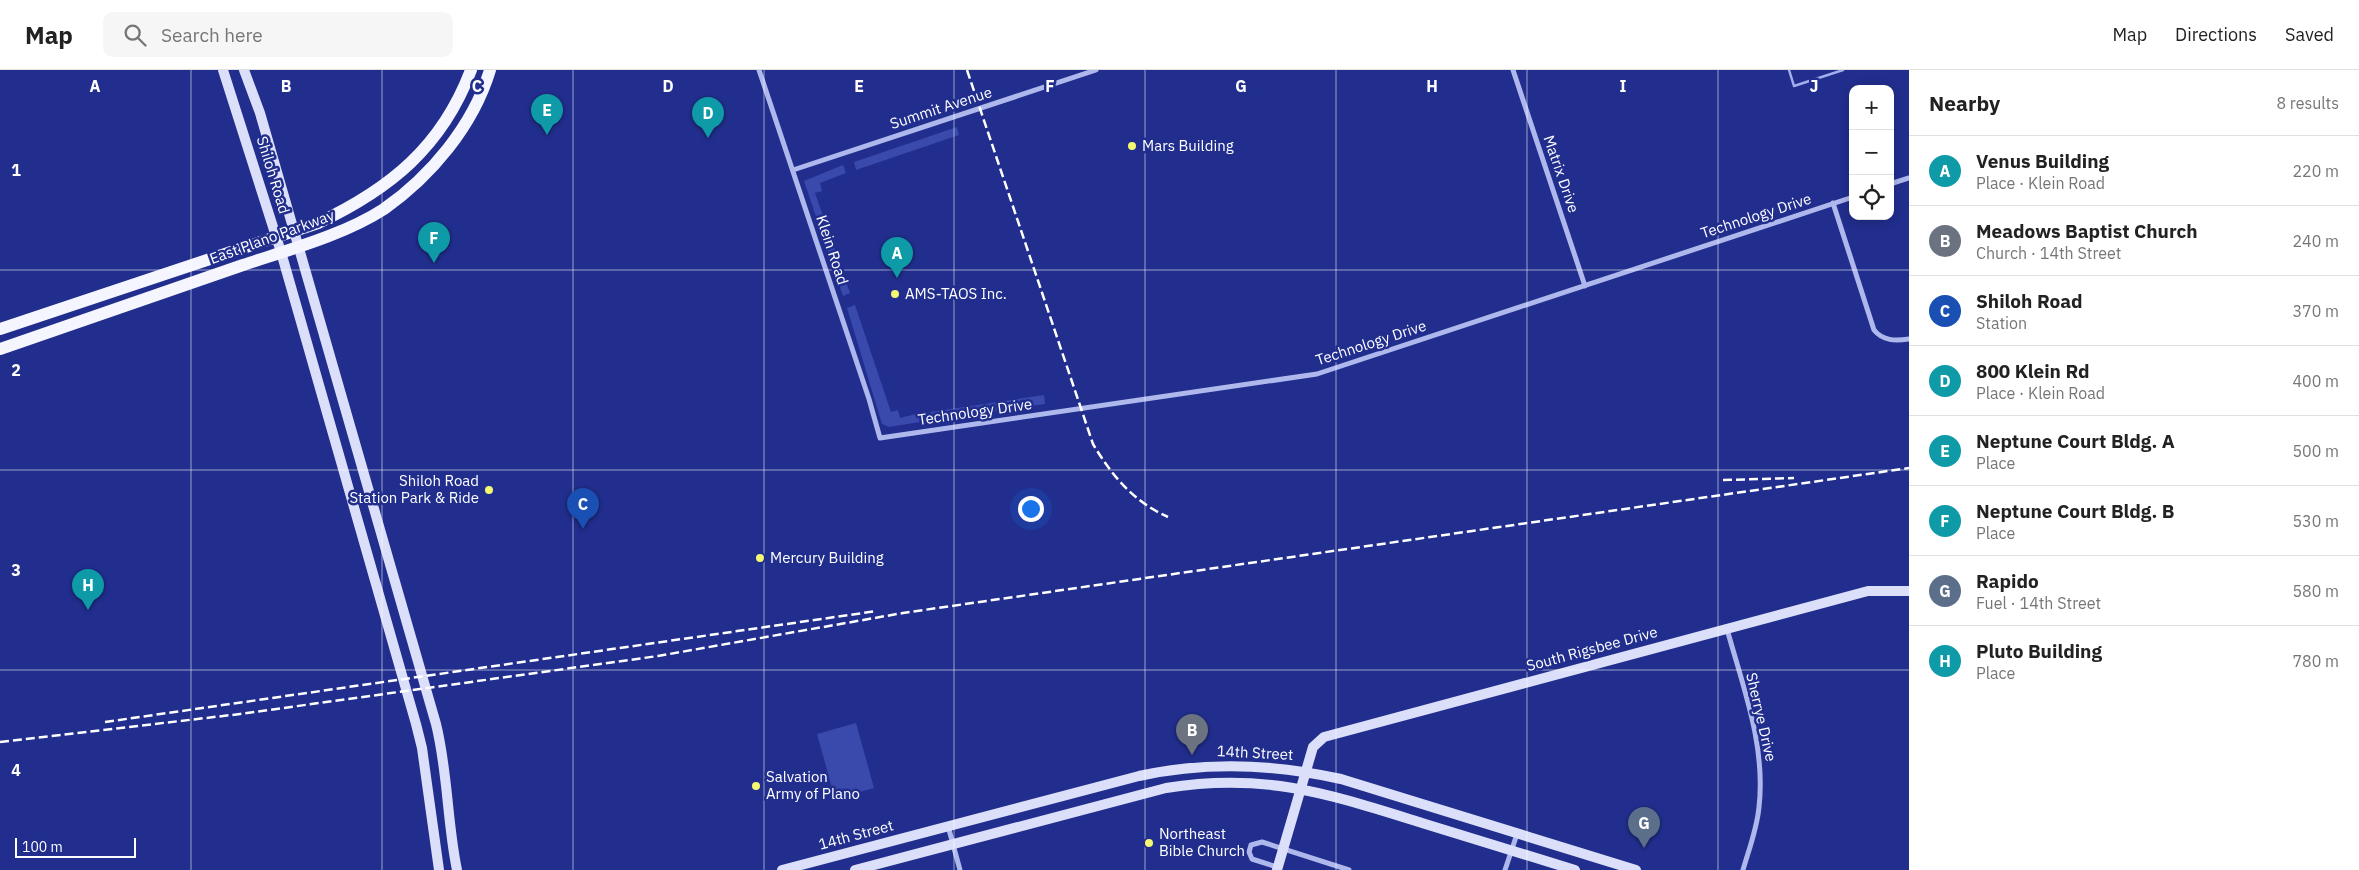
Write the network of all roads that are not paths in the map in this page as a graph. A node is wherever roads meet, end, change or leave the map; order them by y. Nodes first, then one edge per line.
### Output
1 (223, 70) edge
2 (244, 70) edge
3 (471, 70) edge
4 (490, 70) edge
5 (759, 70) edge
6 (1096, 70) edge
7 (1513, 70) edge
8 (437, 135) junction
9 (450, 145) junction
10 (794, 170) junction
11 (1909, 178) edge
12 (1894, 183) edge
13 (1849, 198) edge
14 (1833, 203) junction
15 (293, 231) junction
16 (276, 237) junction
17 (297, 246) junction
18 (281, 252) junction
19 (1585, 286) junction
20 (95, 298) junction
21 (100, 314) junction
22 (0, 329) edge
23 (1909, 339) edge
24 (0, 349) edge
25 (342, 398) junction
26 (325, 403) junction
27 (880, 438) joint
28 (1909, 591) edge
29 (1726, 628) junction
30 (443, 762) junction
31 (424, 765) junction
32 (1205, 766) junction
33 (1306, 771) junction
34 (1207, 783) junction
35 (1302, 788) junction
36 (1066, 794) junction
37 (1071, 813) junction
38 (948, 826) junction
39 (1517, 833) junction
40 (953, 844) junction
41 (1283, 848) junction
42 (1512, 850) junction
43 (1277, 868) edge
44 (1628, 869) edge
45 (438, 870) edge
46 (457, 870) edge
47 (785, 870) edge
48 (855, 870) edge
49 (960, 870) edge
50 (1349, 870) edge
51 (1506, 870) edge
52 (1575, 870) edge
53 (1743, 870) edge

1 - 16 main road, Shiloh Road
2 - 15 main road, Shiloh Road
3 - 8 main road, East Plano Parkway
4 - 9 main road, East Plano Parkway
5 - 10 street, Klein Road
6 - 10 street, Summit Avenue
7 - 19 street, Matrix Drive
8 - 9 main road
8 - 15 main road, East Plano Parkway
9 - 17 main road, East Plano Parkway
10 - 27 street, Klein Road
11 - 12 street
13 - 14 street, Technology Drive
14 - 19 street, Technology Drive
14 - 23 street
15 - 16 main road, East Plano Parkway
15 - 17 main road, Shiloh Road
16 - 18 main road, Shiloh Road
16 - 20 main road, East Plano Parkway
17 - 18 main road, East Plano Parkway
17 - 25 main road, Shiloh Road
18 - 21 main road, East Plano Parkway
18 - 26 main road, Shiloh Road
19 - 27 street, Technology Drive
20 - 21 main road
20 - 22 main road, East Plano Parkway
21 - 24 main road, East Plano Parkway
25 - 26 main road
25 - 30 main road, Shiloh Road
26 - 31 main road, Shiloh Road
28 - 29 main road, South Rigsbee Drive
29 - 33 main road, South Rigsbee Drive
29 - 53 street, Sherrye Drive
30 - 31 main road
30 - 46 main road, Shiloh Road
31 - 45 main road, Shiloh Road
32 - 33 main road, 14th Street
32 - 34 main road
32 - 36 main road, 14th Street
33 - 35 main road, South Rigsbee Drive
33 - 39 main road, 14th Street
34 - 35 main road, 14th Street
34 - 37 main road, 14th Street
35 - 41 main road, South Rigsbee Drive
35 - 42 main road, 14th Street
36 - 37 main road
36 - 38 main road, 14th Street
37 - 40 main road, 14th Street
38 - 40 street
38 - 47 main road, 14th Street
39 - 42 street
39 - 44 main road, 14th Street
40 - 48 main road, 14th Street
40 - 49 street
41 - 43 main road, South Rigsbee Drive
41 - 43 street
41 - 50 street
42 - 51 street
42 - 52 main road, 14th Street

